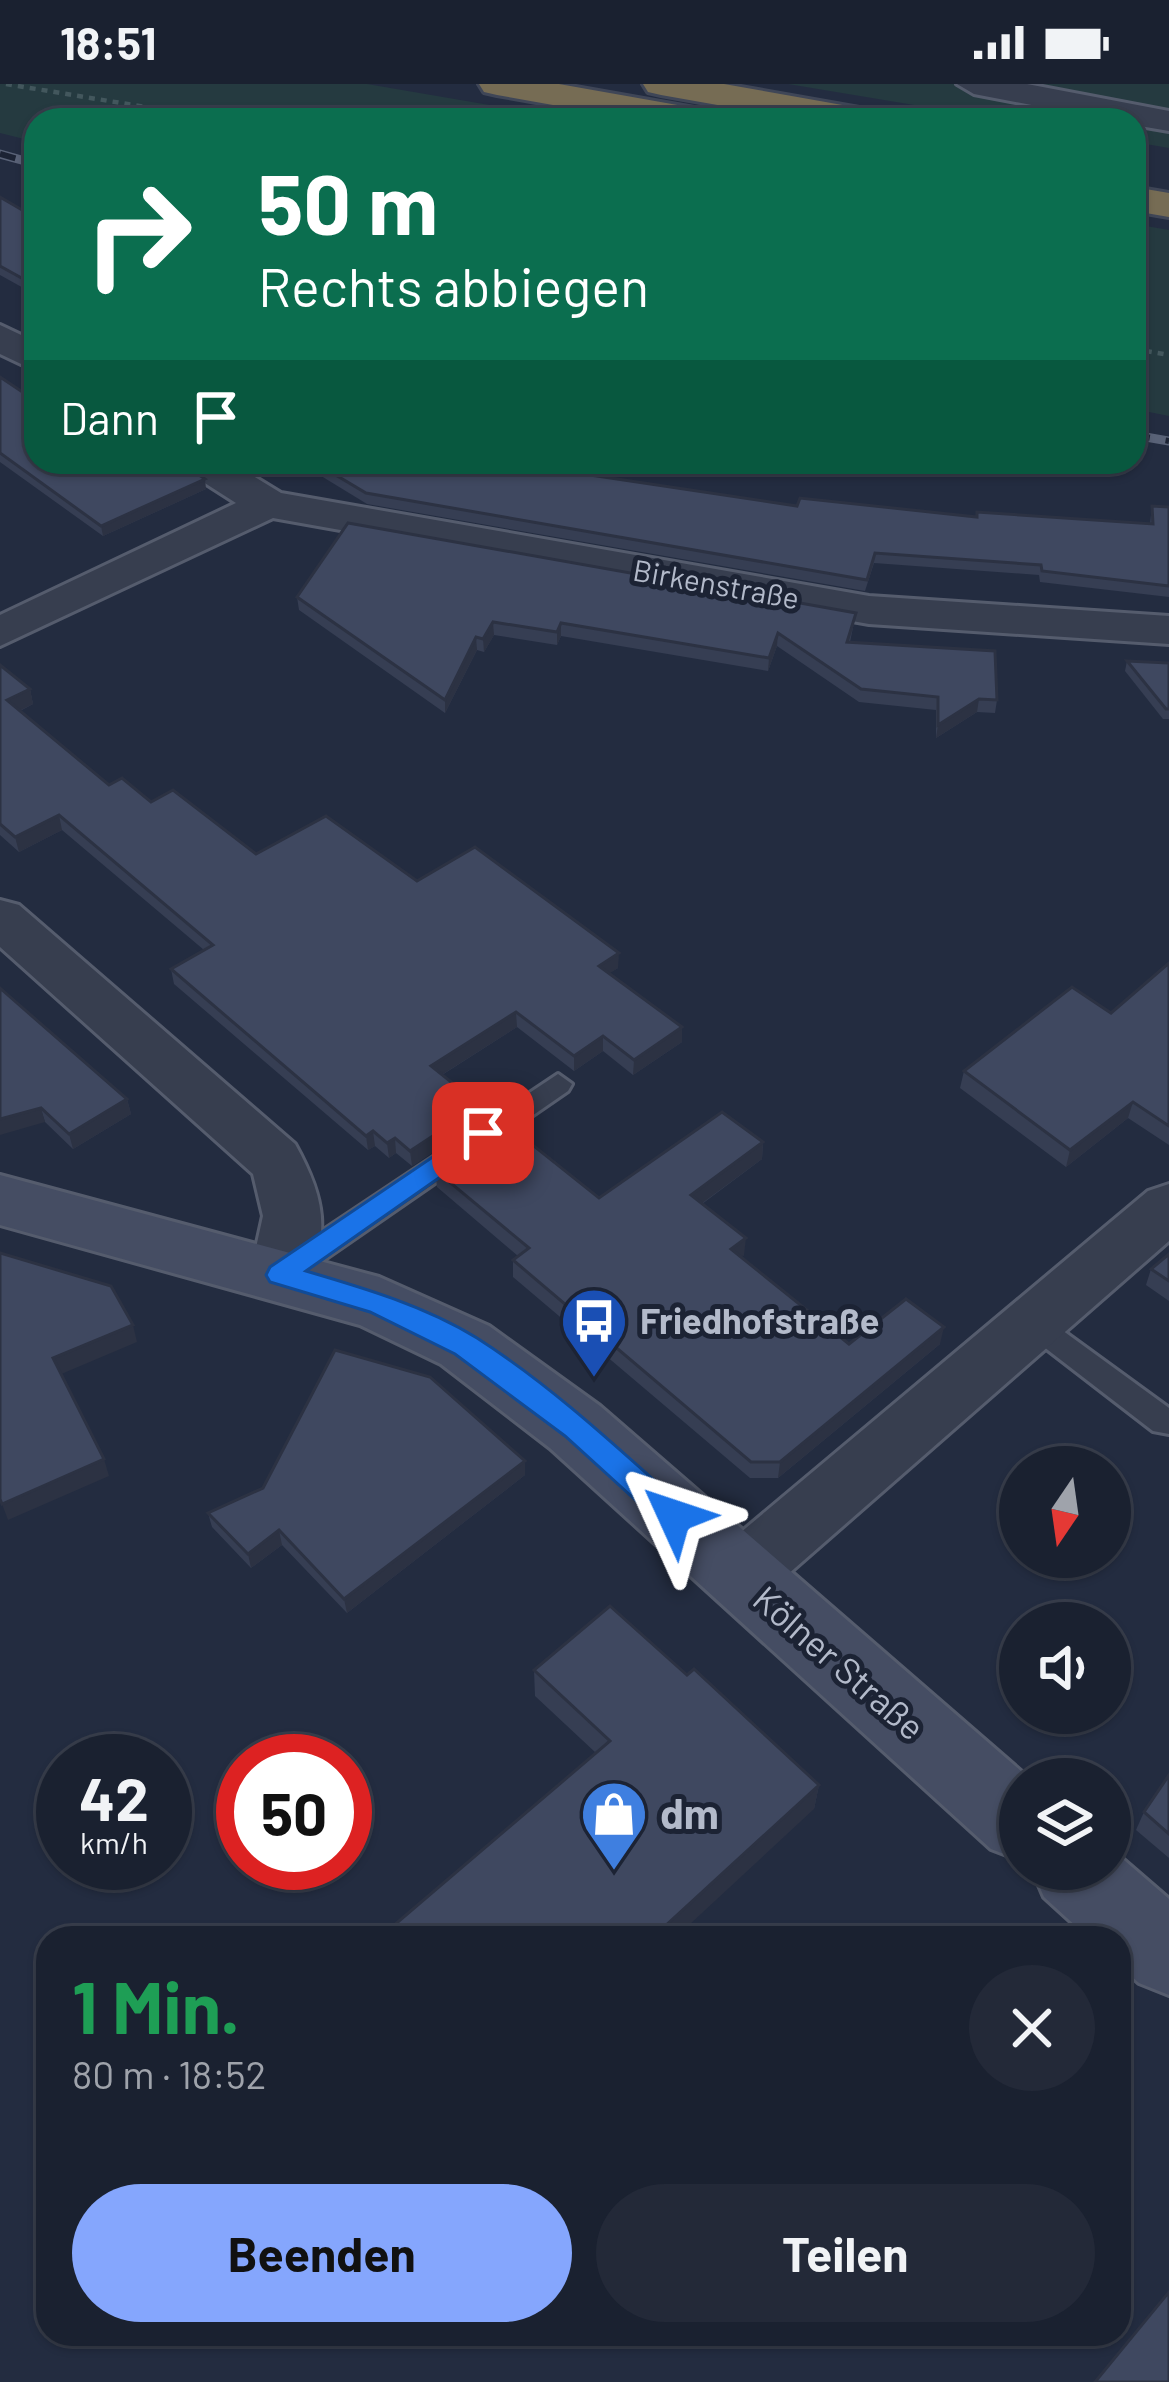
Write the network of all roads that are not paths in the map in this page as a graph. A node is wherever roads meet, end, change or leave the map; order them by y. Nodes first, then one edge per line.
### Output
1 (497, 84) edge
2 (662, 84) edge
3 (974, 84) edge
4 (632, 108) edge
5 (797, 108) edge
6 (1100, 108) edge
7 (220, 474) edge
8 (268, 504) junction
9 (1169, 630) edge
10 (0, 632) edge
11 (0, 918) edge
12 (558, 1084) dead end
13 (0, 1200) edge
14 (1169, 1207) edge
15 (280, 1275) junction
16 (1033, 1321) junction
17 (1164, 1422) dead end
18 (739, 1575) junction
19 (999, 1804) edge

1 - 4 highway
2 - 5 highway
3 - 6 street
7 - 8 street, Birkenstraße
8 - 9 street, Birkenstraße
8 - 10 street
11 - 15 street
12 - 15 lane
13 - 15 main road, Kölner Straße
14 - 16 street
15 - 18 main road, Kölner Straße
16 - 17 lane
16 - 18 street
18 - 19 main road, Kölner Straße

